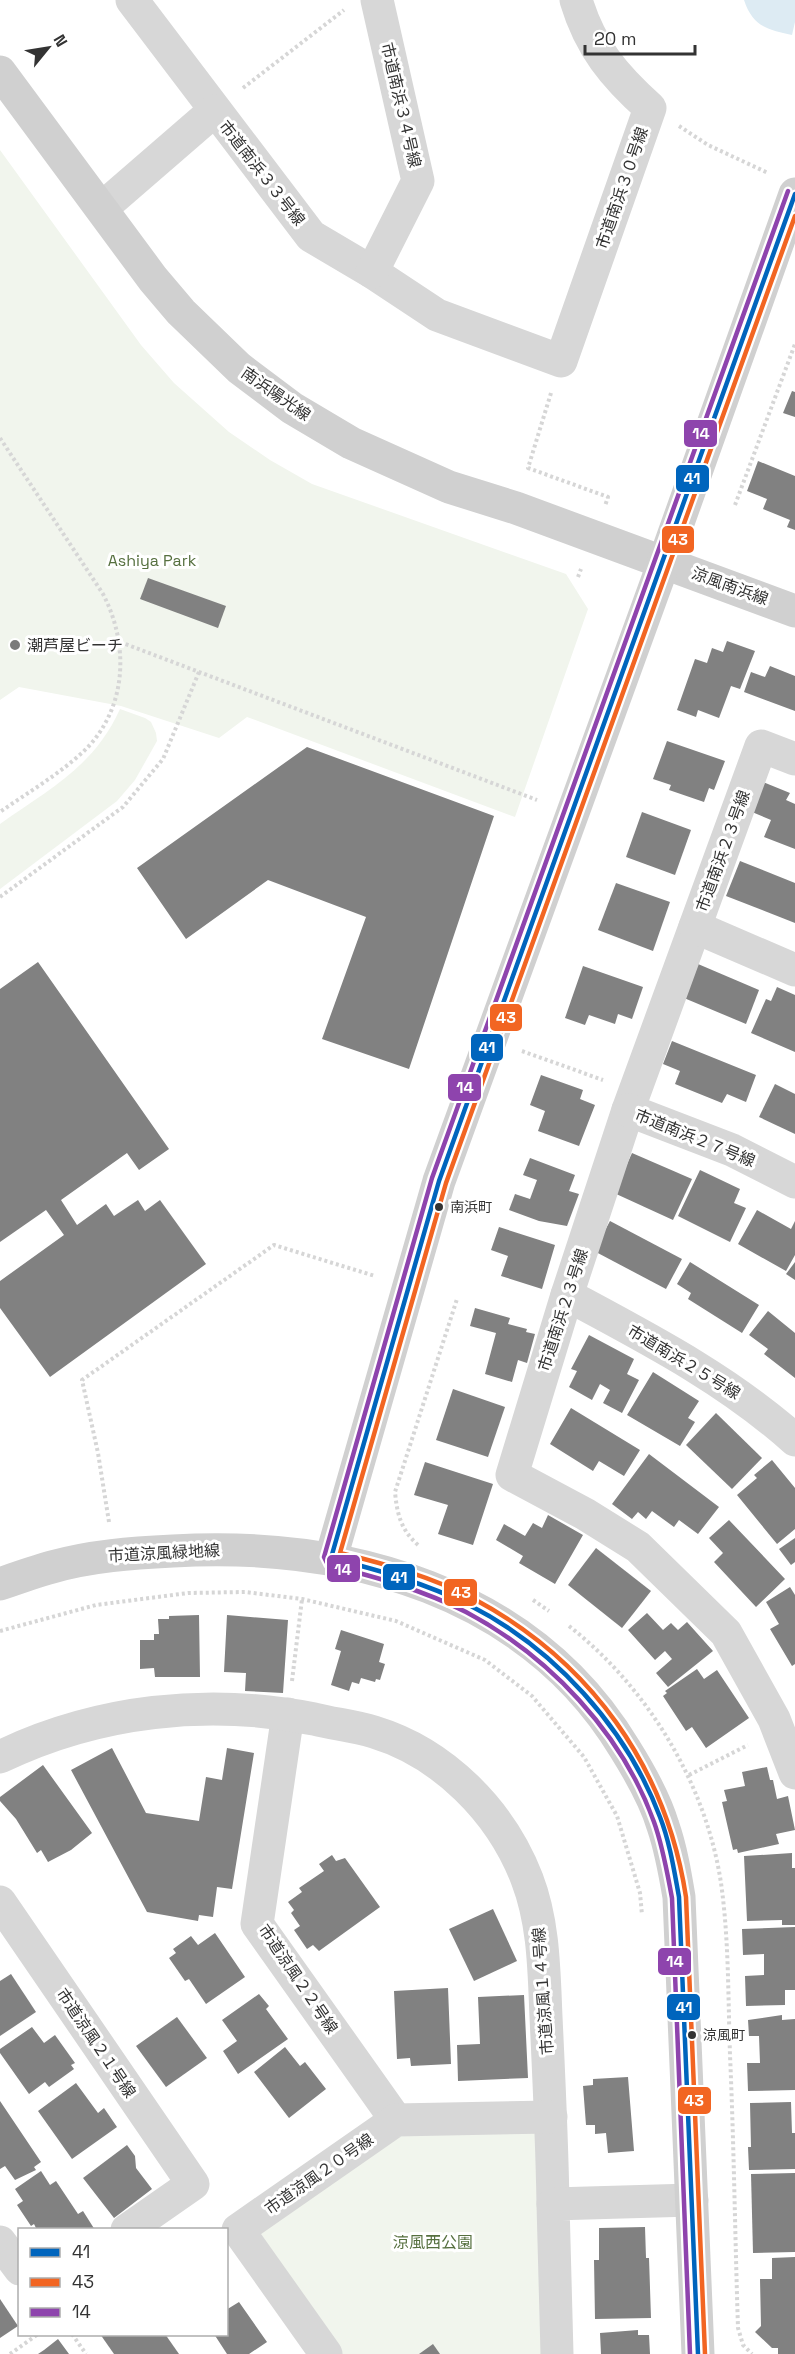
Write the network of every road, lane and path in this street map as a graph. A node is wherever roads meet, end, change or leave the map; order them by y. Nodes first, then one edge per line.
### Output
1 (132, 0) edge
2 (576, 0) edge
3 (362, 4) edge
4 (0, 72) edge
5 (650, 108) junction
6 (214, 111) junction
7 (785, 185) edge
8 (102, 208) junction
9 (372, 272) junction
10 (795, 344) edge
11 (561, 361) junction
12 (0, 438) edge
13 (608, 497) dead end
14 (735, 505) dead end
15 (664, 562) junction
16 (795, 610) edge
17 (120, 642) junction
18 (199, 672) junction
19 (795, 759) edge
20 (537, 800) dead end
21 (0, 812) edge
22 (0, 897) edge
23 (695, 927) junction
24 (795, 970) edge
25 (491, 1039) junction
26 (631, 1101) junction
27 (795, 1182) edge
28 (375, 1276) dead end
29 (567, 1295) junction
30 (795, 1440) edge
31 (109, 1522) dead end
32 (330, 1558) junction
33 (0, 1584) edge
34 (302, 1599) dead end
35 (288, 1714) junction
36 (782, 1719) edge
37 (0, 1757) edge
38 (795, 1773) edge
39 (688, 1775) dead end
40 (0, 1902) edge
41 (551, 2117) junction
42 (396, 2120) junction
43 (692, 2199) junction
44 (553, 2204) junction
45 (128, 2228) edge
46 (0, 2242) edge
47 (18, 2267) edge
48 (35, 2336) edge
49 (73, 2336) edge
50 (10, 2354) edge
51 (86, 2354) edge
52 (326, 2354) edge
53 (557, 2354) edge
54 (698, 2354) edge

1 - 6 street, 市道南浜３３号線
2 - 5 street, 市道南浜３０号線
3 - 6 path
3 - 9 street, 市道南浜３４号線
4 - 8 street, 南浜陽光線
5 - 7 path
5 - 11 street, 市道南浜３０号線
6 - 8 street
6 - 9 street, 市道南浜３３号線
7 - 15 street
8 - 15 street, 南浜陽光線
9 - 11 street, 市道南浜３３号線
10 - 14 path
11 - 13 path
12 - 17 path
15 - 16 street, 涼風南浜線
15 - 25 street
17 - 18 path
17 - 21 path
18 - 20 path
18 - 22 path
19 - 23 street, 市道南浜２３号線
23 - 24 street
23 - 26 street, 市道南浜２３号線
25 - 26 path
25 - 32 street
26 - 27 street, 市道南浜２７号線
26 - 29 street, 市道南浜２３号線
28 - 31 path
29 - 30 street, 市道南浜２５号線
29 - 36 street, 市道南浜２３号線
32 - 33 street, 市道涼風緑地線
32 - 43 street, 市道涼風緑地線
34 - 35 path
35 - 37 street, 市道涼風１４号線
35 - 41 street, 市道涼風１４号線
35 - 42 street, 市道涼風２２号線
36 - 38 street, 市道南浜２３号線
36 - 39 path
40 - 45 street, 市道涼風２１号線
41 - 42 street
41 - 44 street, 市道涼風１４号線
42 - 52 street, 市道涼風２０号線
43 - 44 street
43 - 54 street, 市道涼風緑地線
44 - 53 street, 市道涼風１４号線
46 - 47 street
48 - 50 path
49 - 51 path

